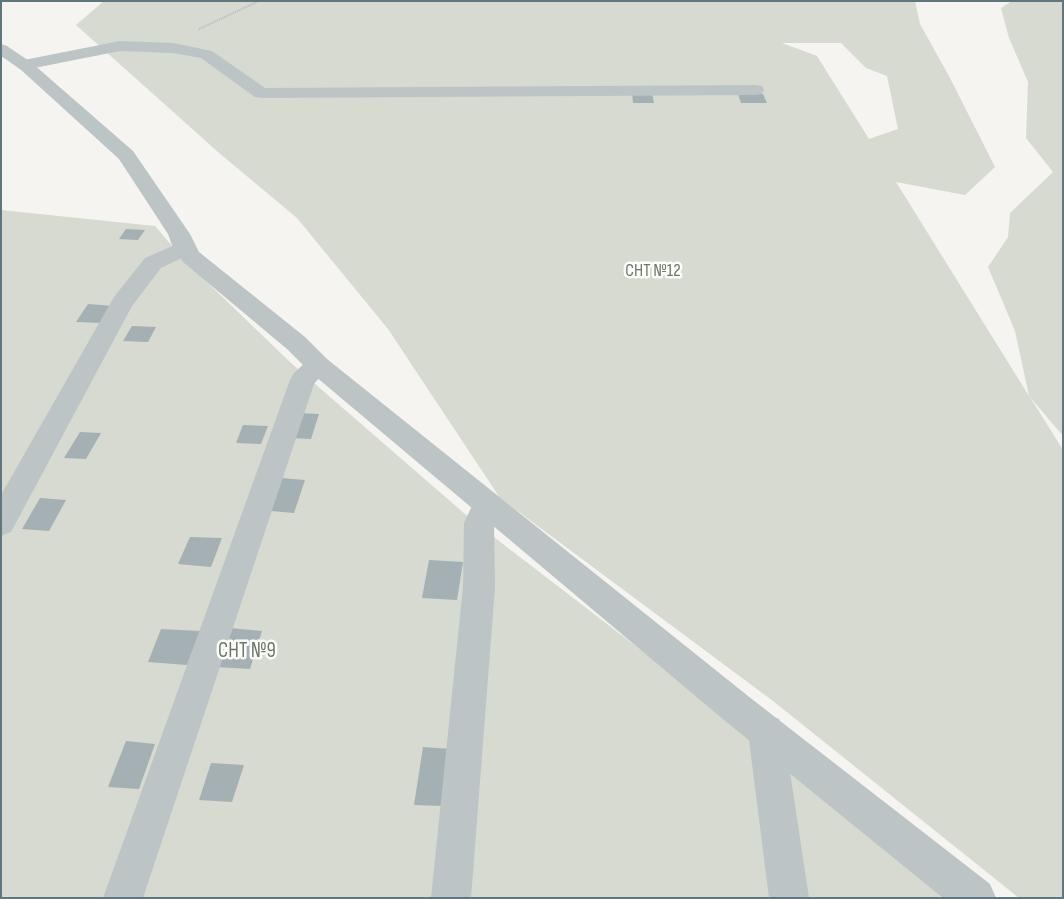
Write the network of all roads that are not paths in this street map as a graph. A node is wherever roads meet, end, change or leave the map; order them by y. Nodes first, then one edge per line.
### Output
1 (1, 49) edge
2 (24, 65) junction
3 (756, 90) dead end
4 (184, 248) junction
5 (318, 365) junction
6 (487, 504) junction
7 (1, 523) edge
8 (766, 732) junction
9 (123, 898) edge
10 (451, 898) edge
11 (789, 898) edge
12 (976, 898) edge

1 - 2 street
2 - 3 street
2 - 4 street
4 - 5 street
4 - 7 street
5 - 6 street
5 - 9 street
6 - 8 street
6 - 10 street
8 - 11 street
8 - 12 street

